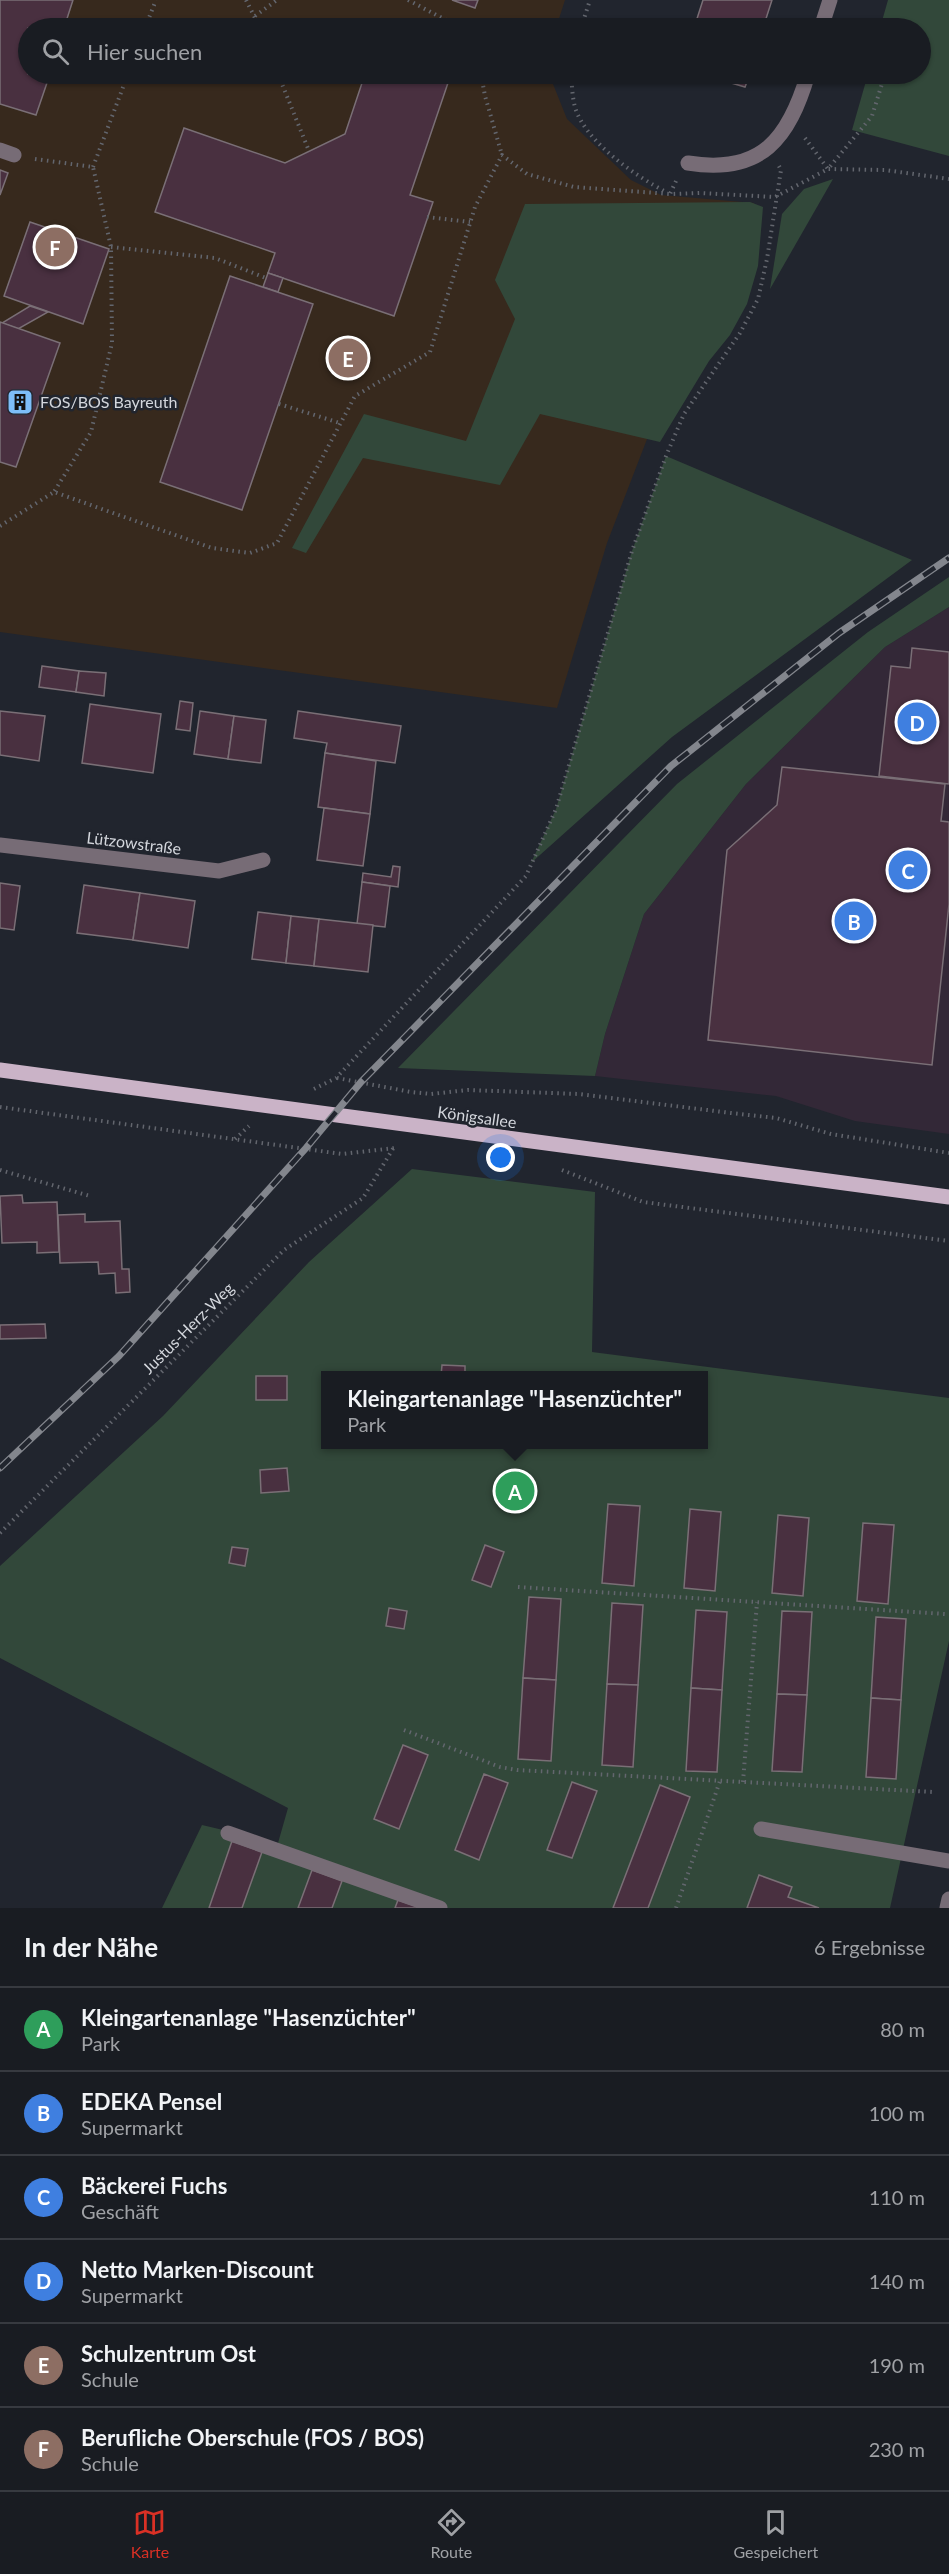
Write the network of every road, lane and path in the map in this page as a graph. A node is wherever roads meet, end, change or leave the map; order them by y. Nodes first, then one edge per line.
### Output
1 (156, 0) edge
2 (246, 0) edge
3 (276, 0) edge
4 (408, 0) edge
5 (590, 0) edge
6 (830, 0) edge
7 (255, 16) joint
8 (149, 18) edge
9 (442, 18) edge
10 (584, 18) edge
11 (824, 18) edge
12 (124, 84) edge
13 (282, 84) edge
14 (483, 84) edge
15 (572, 84) edge
16 (805, 84) edge
17 (882, 84) edge
18 (792, 120) junction
19 (309, 151) dead end
20 (7, 153) edge
21 (502, 155) junction
22 (688, 163) joint
23 (93, 167) junction
24 (828, 169) junction
25 (949, 179) edge
26 (670, 194) junction
27 (775, 197) junction
28 (427, 217) dead end
29 (470, 222) junction
30 (111, 247) junction
31 (267, 278) dead end
32 (279, 404) dead end
33 (340, 423) junction
34 (54, 492) junction
35 (0, 526) edge
36 (0, 845) edge
37 (263, 860) dead end
38 (0, 1070) edge
39 (0, 1107) edge
40 (393, 1148) junction
41 (404, 1149) dead end
42 (949, 1153) edge
43 (557, 1168) dead end
44 (0, 1170) edge
45 (90, 1196) dead end
46 (949, 1197) edge
47 (949, 1241) edge
48 (0, 1533) edge
49 (518, 1587) dead end
50 (757, 1602) junction
51 (945, 1614) dead end
52 (404, 1730) dead end
53 (720, 1781) junction
54 (743, 1782) junction
55 (933, 1792) dead end
56 (761, 1828) dead end
57 (228, 1833) dead end
58 (949, 1861) edge
59 (949, 1899) edge
60 (440, 1908) edge
61 (676, 1908) edge
62 (947, 1908) edge

1 - 8 path
2 - 7 path
3 - 7 path
4 - 9 path
5 - 10 path
6 - 11 street
12 - 23 path
13 - 19 path
14 - 21 path
15 - 26 path
16 - 18 street
17 - 24 path
18 - 22 street
18 - 24 path
20 - 23 path
21 - 26 path
21 - 29 path
22 - 26 path
23 - 30 path
24 - 25 path
24 - 27 path
26 - 27 path
27 - 42 path
28 - 29 path
29 - 33 path
30 - 31 path
30 - 34 path
32 - 33 path
33 - 34 path
34 - 35 path
36 - 37 street, Lützowstraße
38 - 46 main road, Königsallee
39 - 40 path
40 - 41 path
40 - 48 path, Justus-Herz-Weg
43 - 47 path
44 - 45 path
49 - 50 path
50 - 51 path
50 - 54 path
52 - 53 path
53 - 54 path
53 - 61 path
54 - 55 path
56 - 58 street
57 - 60 street
59 - 62 street

